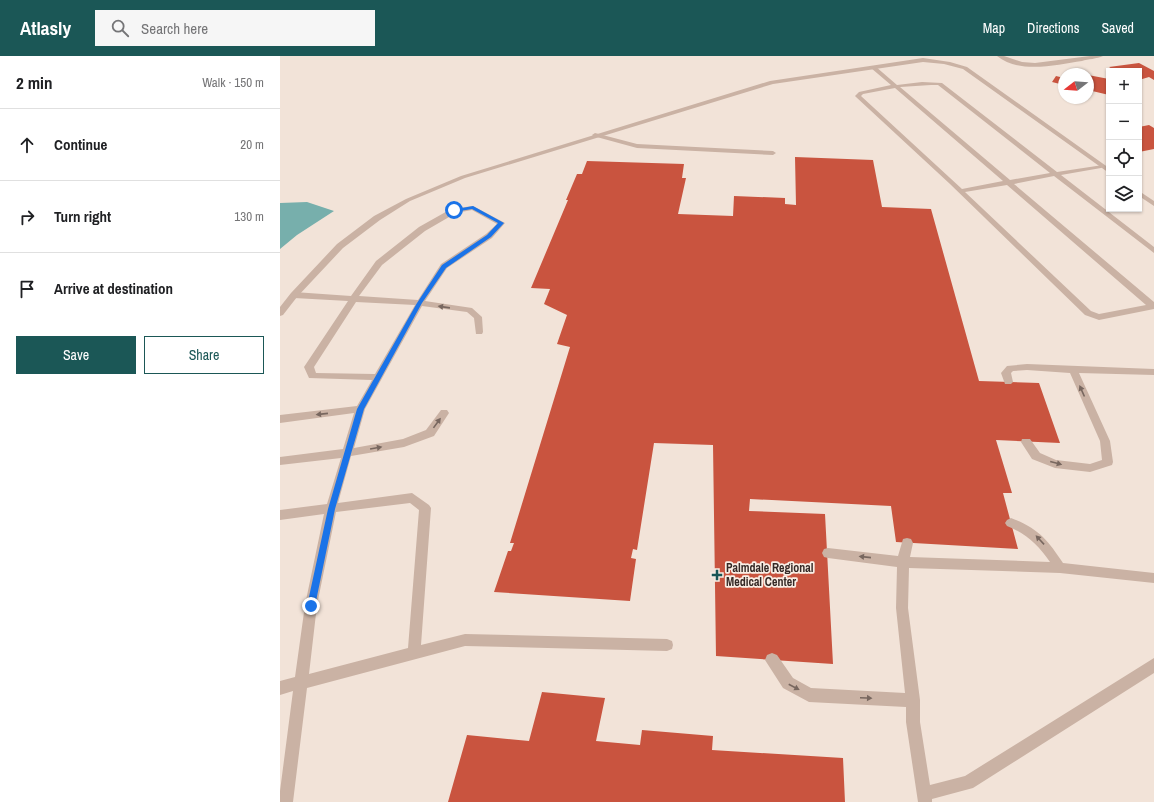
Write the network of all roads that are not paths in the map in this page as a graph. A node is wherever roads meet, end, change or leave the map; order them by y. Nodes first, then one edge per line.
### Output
1 (1000, 56) edge
2 (1100, 56) edge
3 (873, 67) junction
4 (896, 87) junction
5 (595, 135) junction
6 (773, 153) dead end
7 (1101, 166) junction
8 (1106, 169) edge
9 (1055, 174) junction
10 (1010, 182) junction
11 (960, 191) junction
12 (1142, 195) edge
13 (1154, 204) edge
14 (1154, 251) edge
15 (294, 295) junction
16 (353, 299) junction
17 (420, 303) junction
18 (1154, 306) edge
19 (280, 313) edge
20 (478, 332) dead end
21 (1073, 370) junction
22 (1154, 372) edge
23 (378, 377) junction
24 (1008, 382) dead end
25 (360, 409) junction
26 (444, 413) dead end
27 (280, 418) edge
28 (1026, 442) dead end
29 (347, 453) junction
30 (280, 461) edge
31 (331, 509) junction
32 (280, 515) edge
33 (1011, 523) dead end
34 (907, 543) dead end
35 (828, 553) dead end
36 (903, 562) junction
37 (1060, 568) junction
38 (1154, 578) edge
39 (667, 645) dead end
40 (414, 654) junction
41 (772, 660) dead end
42 (1154, 665) edge
43 (300, 682) junction
44 (280, 688) edge
45 (913, 700) junction
46 (925, 798) edge
47 (286, 802) edge

1 - 2 street
3 - 4 street
3 - 5 street
3 - 7 street
4 - 9 street
4 - 10 street
4 - 11 street
5 - 6 street
5 - 15 street
7 - 8 street
7 - 9 street
9 - 10 street
9 - 14 street
10 - 11 street
10 - 18 street
11 - 18 street
12 - 13 street
15 - 16 street
15 - 19 street
16 - 17 street
16 - 17 street
16 - 23 street
20 -> 17 street
17 - 23 street
21 - 22 street
21 - 24 street
28 -> 21 street
23 - 25 street
25 -> 27 street
25 - 29 street
29 -> 26 street
29 - 30 street
29 - 31 street
31 - 32 street
31 - 40 street
31 - 43 street
37 -> 33 street
34 - 36 street
36 -> 35 street
36 - 37 street
36 - 45 street
37 - 38 street
39 - 40 street
40 - 43 street
41 -> 45 street
42 - 46 street
43 - 44 street
43 - 47 street
45 - 46 street

